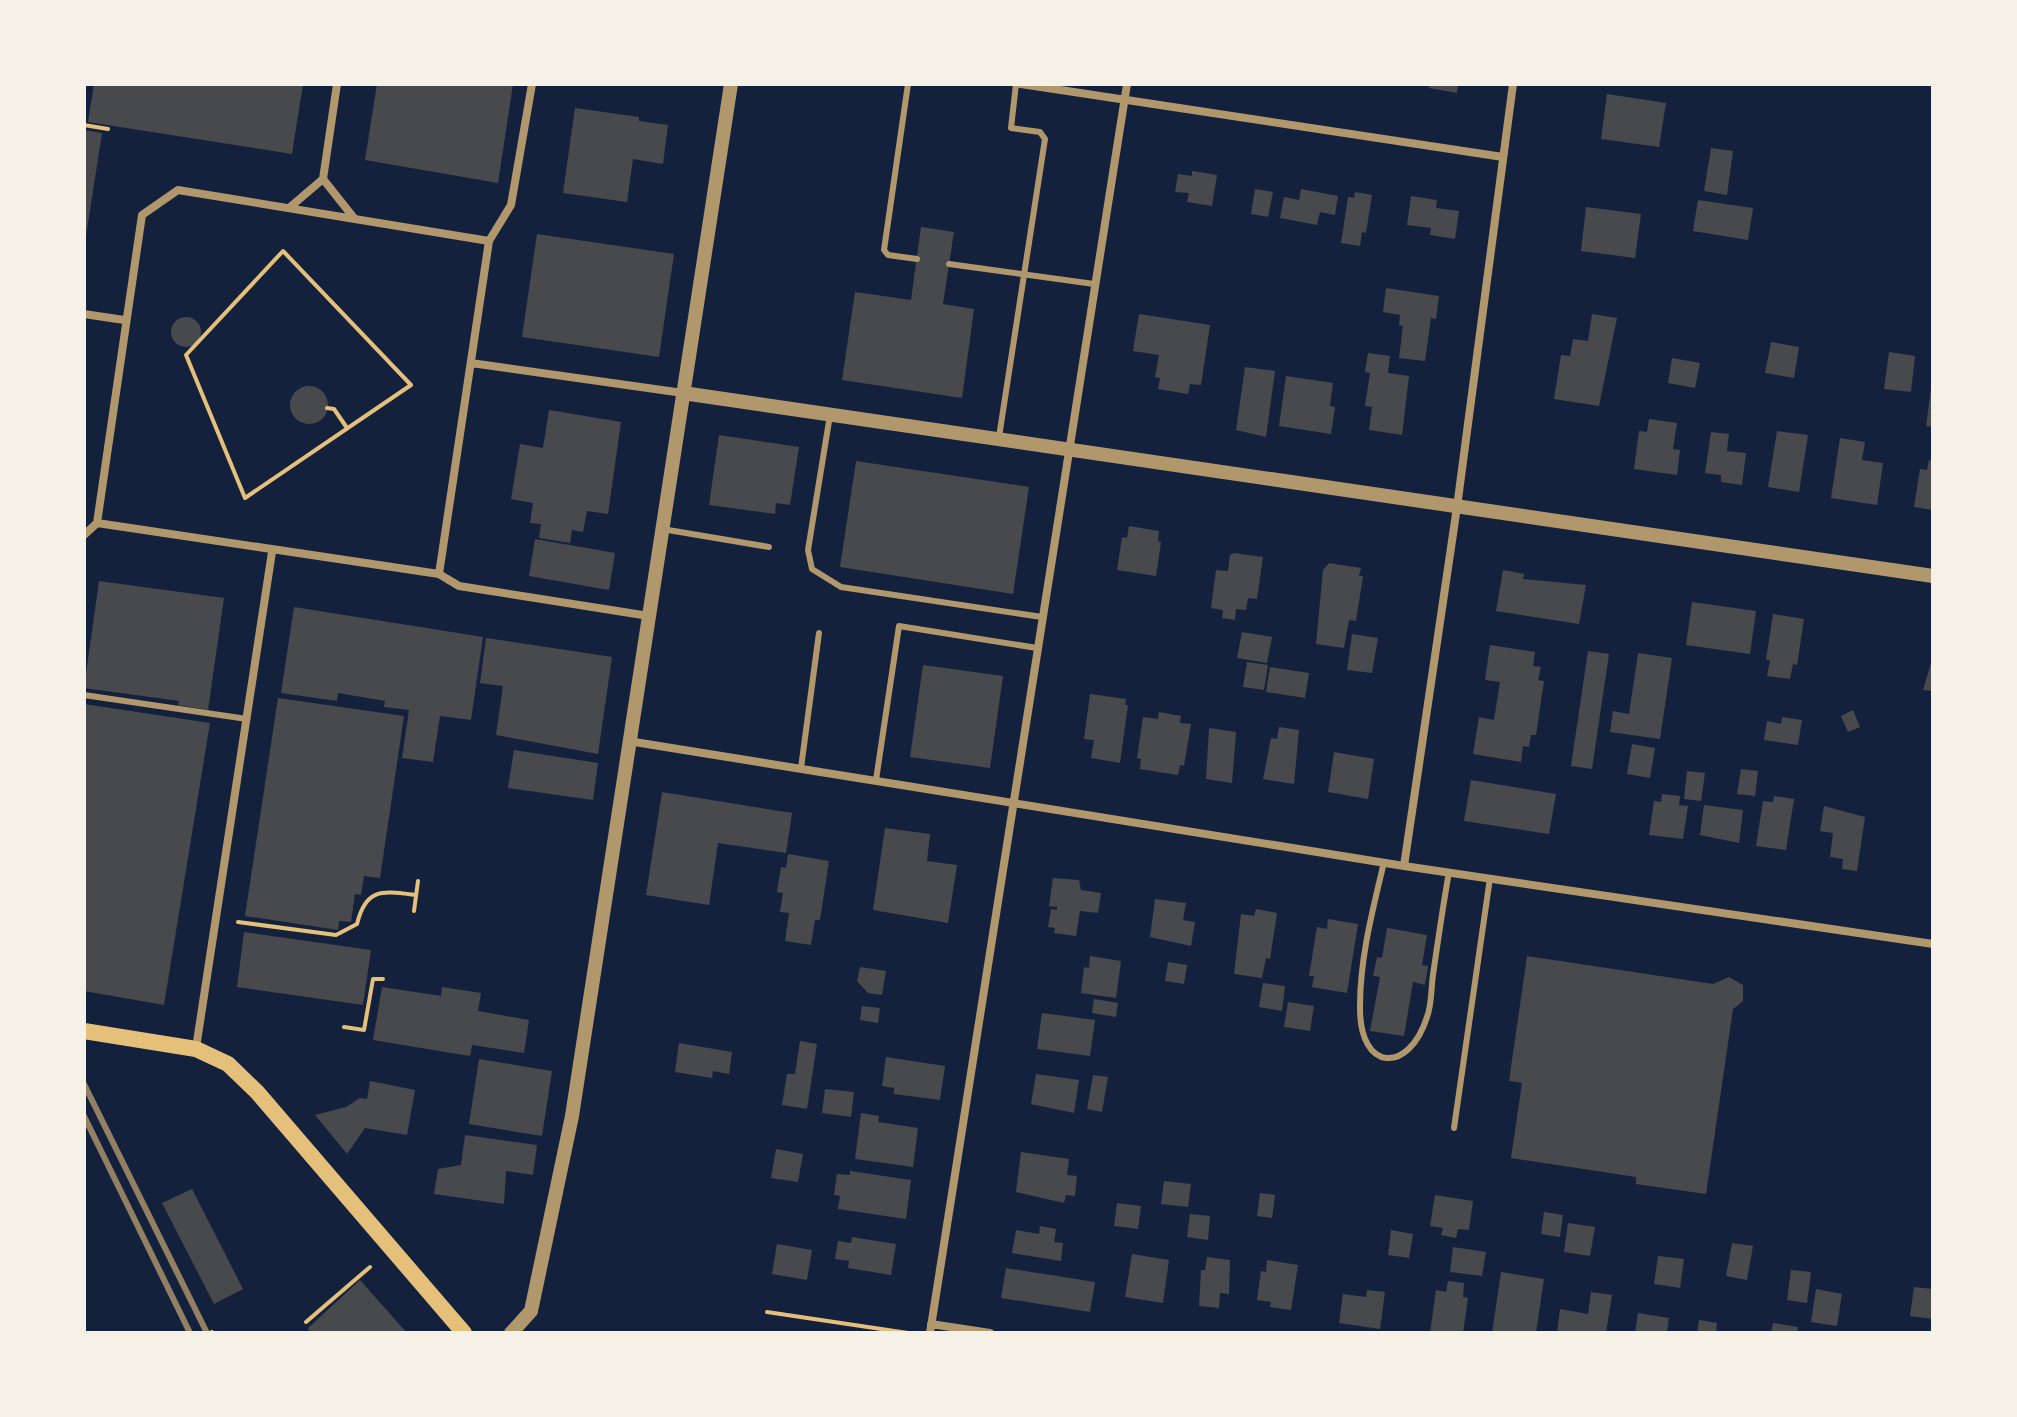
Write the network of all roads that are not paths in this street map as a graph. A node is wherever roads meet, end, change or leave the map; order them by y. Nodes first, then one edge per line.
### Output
1 (337, 84) edge
2 (532, 84) edge
3 (731, 84) edge
4 (908, 84) edge
5 (1018, 84) edge
6 (1127, 84) edge
7 (1513, 84) edge
8 (1124, 100) junction
9 (1503, 157) junction
10 (323, 179) junction
11 (289, 208) junction
12 (354, 218) junction
13 (489, 241) junction
14 (917, 259) dead end
15 (949, 264) dead end
16 (1024, 274) junction
17 (1094, 284) junction
18 (84, 314) edge
19 (124, 320) junction
20 (471, 363) junction
21 (683, 393) junction
22 (830, 415) junction
23 (999, 441) junction
24 (1067, 451) junction
25 (1457, 507) junction
26 (97, 523) junction
27 (662, 529) junction
28 (84, 535) edge
29 (769, 547) dead end
30 (272, 552) junction
31 (439, 574) junction
32 (1933, 576) edge
33 (649, 616) junction
34 (1042, 617) junction
35 (819, 633) dead end
36 (1037, 648) junction
37 (84, 695) edge
38 (247, 719) junction
39 (628, 741) junction
40 (801, 768) junction
41 (876, 780) junction
42 (1014, 801) junction
43 (1384, 862) junction
44 (1404, 866) junction
45 (1449, 872) junction
46 (1490, 878) junction
47 (1933, 944) edge
48 (84, 1031) edge
49 (196, 1049) junction
50 (1454, 1128) dead end
51 (930, 1328) edge
52 (464, 1333) edge
53 (511, 1333) edge
54 (990, 1333) edge

1 - 10 street
2 - 13 street
3 - 21 street
4 - 14 lane
5 - 8 street
5 - 16 lane
6 - 8 street
7 - 9 street
8 - 9 street
8 - 17 street
9 - 25 street
10 - 11 street
10 - 12 street
11 - 12 street
11 - 19 street
12 - 13 street
13 - 20 street
15 - 16 lane
16 - 17 lane
16 - 23 lane
17 - 24 street
18 - 19 street
19 - 26 street
20 - 21 street
20 - 31 street
21 - 22 street
21 - 27 street
22 - 23 street
22 - 34 lane
23 - 24 street
24 - 25 street
24 - 34 street
25 - 32 street
25 - 44 street
26 - 28 street
26 - 30 street
27 - 29 lane
27 - 33 street
30 - 31 street
30 - 38 street
31 - 33 street
33 - 39 street
34 - 36 street
35 - 40 lane
36 - 41 lane
36 - 42 street
37 - 38 lane
38 - 49 street
39 - 40 street
39 - 53 street
40 - 41 street
41 - 42 street
42 - 43 street
42 - 51 street
43 - 44 street
43 - 45 lane
44 - 45 street
45 - 46 street
46 - 47 street
46 - 50 lane
48 - 49 main road
49 - 52 main road
51 - 54 street

